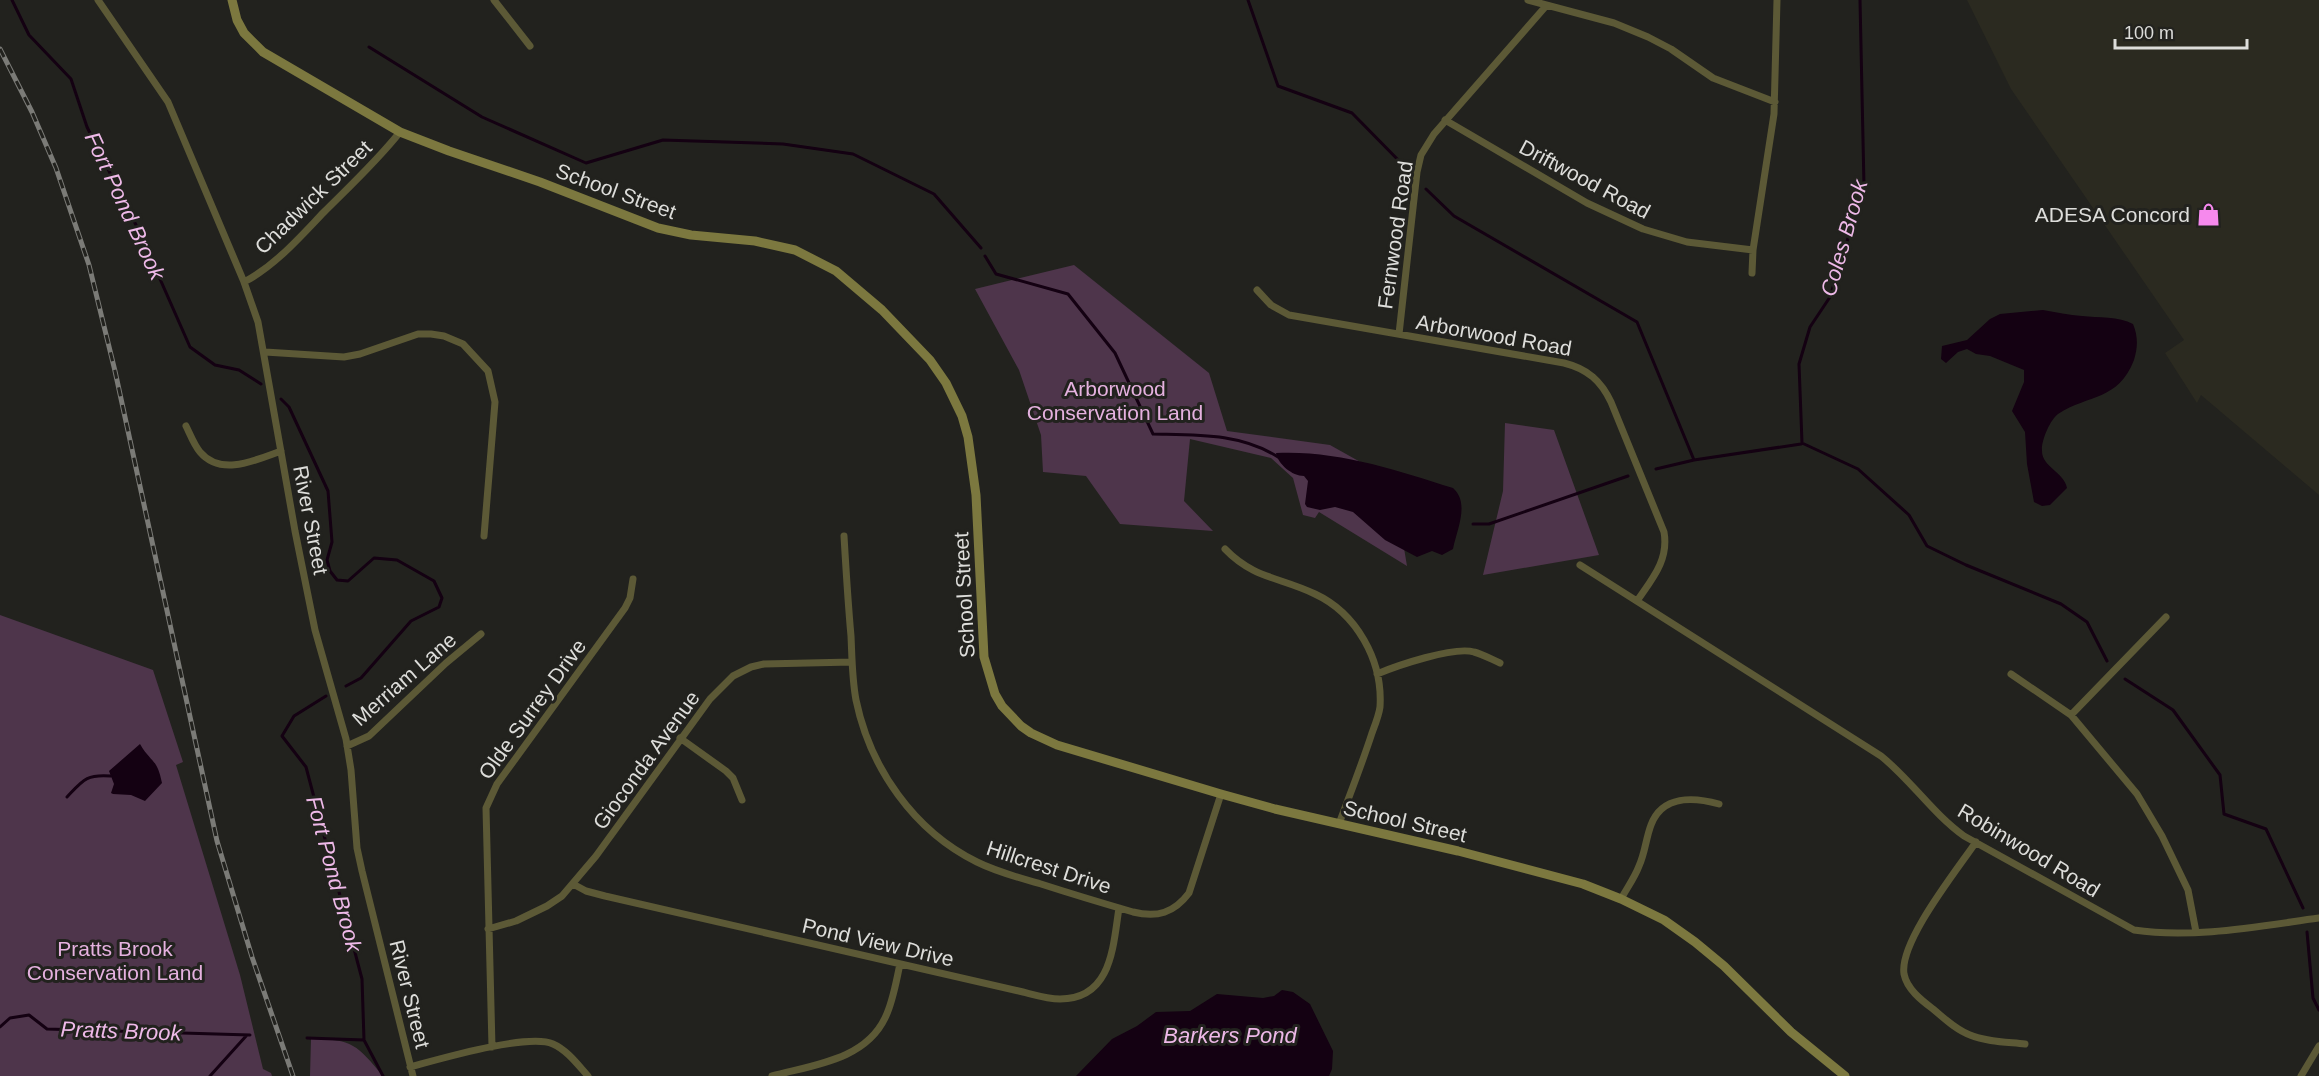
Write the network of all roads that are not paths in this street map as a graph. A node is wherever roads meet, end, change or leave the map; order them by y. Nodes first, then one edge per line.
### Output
1 (98, 0) edge
2 (232, 0) edge
3 (494, 0) edge
4 (1528, 0) edge
5 (1777, 0) edge
6 (1546, 6) junction
7 (530, 46) dead end
8 (1775, 102) junction
9 (1445, 120) junction
10 (400, 132) junction
11 (1753, 250) junction
12 (1752, 273) dead end
13 (244, 282) junction
14 (1257, 290) dead end
15 (1399, 334) junction
16 (265, 352) junction
17 (186, 426) dead end
18 (281, 451) junction
19 (484, 536) dead end
20 (844, 536) dead end
21 (1225, 549) dead end
22 (1580, 565) dead end
23 (633, 579) dead end
24 (1637, 601) junction
25 (2166, 617) dead end
26 (481, 634) dead end
27 (852, 662) junction
28 (1500, 663) dead end
29 (1377, 674) junction
30 (2011, 674) dead end
31 (2072, 715) junction
32 (680, 738) junction
33 (347, 746) junction
34 (1221, 794) junction
35 (742, 800) dead end
36 (1719, 804) dead end
37 (1339, 824) junction
38 (1976, 842) junction
39 (573, 884) junction
40 (1621, 899) junction
41 (1119, 908) junction
42 (2319, 918) edge
43 (488, 929) junction
44 (2196, 932) junction
45 (900, 964) junction
46 (2025, 1044) dead end
47 (2319, 1046) edge
48 (492, 1047) junction
49 (410, 1067) junction
50 (413, 1076) edge
51 (588, 1076) edge
52 (772, 1076) edge
53 (1845, 1076) edge
54 (2301, 1076) edge

1 - 13 street, River Street
2 - 10 street, School Street
3 - 7 street
4 - 6 street
5 - 8 street
6 - 8 street
6 - 9 street, Fernwood Road
8 - 11 street
9 - 11 street, Driftwood Road
9 - 15 street, Fernwood Road
10 - 13 street, Chadwick Street
10 - 34 street, School Street
11 - 12 street
13 - 16 street, River Street
14 - 15 street, Arborwood Road
15 - 24 street, Arborwood Road
16 - 18 street, River Street
16 - 19 street
17 - 18 street
18 - 33 street, River Street
20 - 27 street, Hillcrest Drive
21 - 29 street
22 - 24 street, Robinwood Road
23 - 43 street, Olde Surrey Drive
24 - 38 street, Robinwood Road
25 - 31 street
26 - 33 street, Merriam Lane
27 - 32 street, Gioconda Avenue
27 - 41 street, Hillcrest Drive
28 - 29 street
29 - 37 street
30 - 31 street
31 - 44 street
32 - 35 street
32 - 39 street, Gioconda Avenue
33 - 49 street, River Street
34 - 37 street, School Street
34 - 41 street, Hillcrest Drive
36 - 40 street
37 - 40 street, School Street
38 - 44 street, Robinwood Road
38 - 46 street
39 - 43 street, Gioconda Avenue
39 - 45 street, Pond View Drive
40 - 53 street, School Street
41 - 45 street, Pond View Drive
42 - 44 street, Robinwood Road
43 - 48 street, Olde Surrey Drive
45 - 52 street
47 - 54 street
48 - 49 street
48 - 51 street
49 - 50 street, River Street

